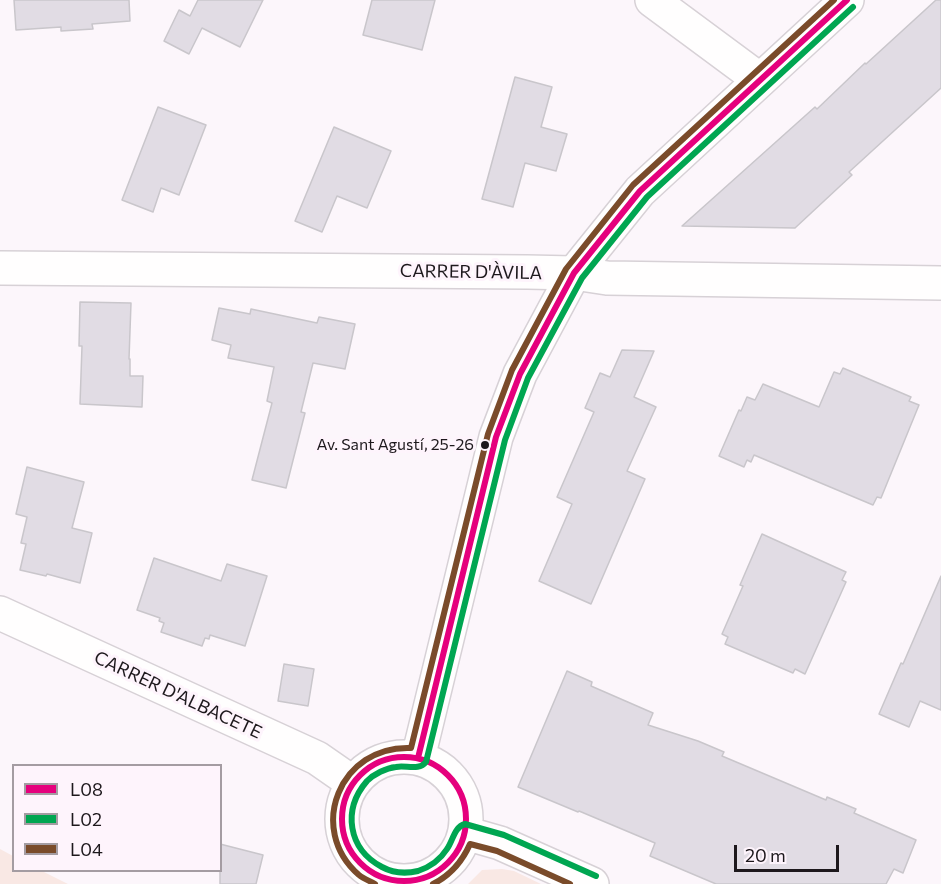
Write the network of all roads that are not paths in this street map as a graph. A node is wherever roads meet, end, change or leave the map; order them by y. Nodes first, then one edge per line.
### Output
1 (652, 0) edge
2 (847, 0) edge
3 (760, 80) junction
4 (0, 268) edge
5 (574, 273) junction
6 (941, 283) edge
7 (0, 613) edge
8 (418, 758) junction
9 (353, 783) junction
10 (465, 833) junction
11 (391, 882) edge
12 (592, 884) edge

1 - 3 street
2 - 3 street
3 - 5 street
4 - 5 street, CARRER D'ÀVILA
5 - 6 street, CARRER D'ÀVILA
5 - 8 street
7 - 9 street, CARRER D'ALBACETE
8 - 9 street
8 - 10 street
9 - 11 street
10 - 11 street
10 - 12 street

